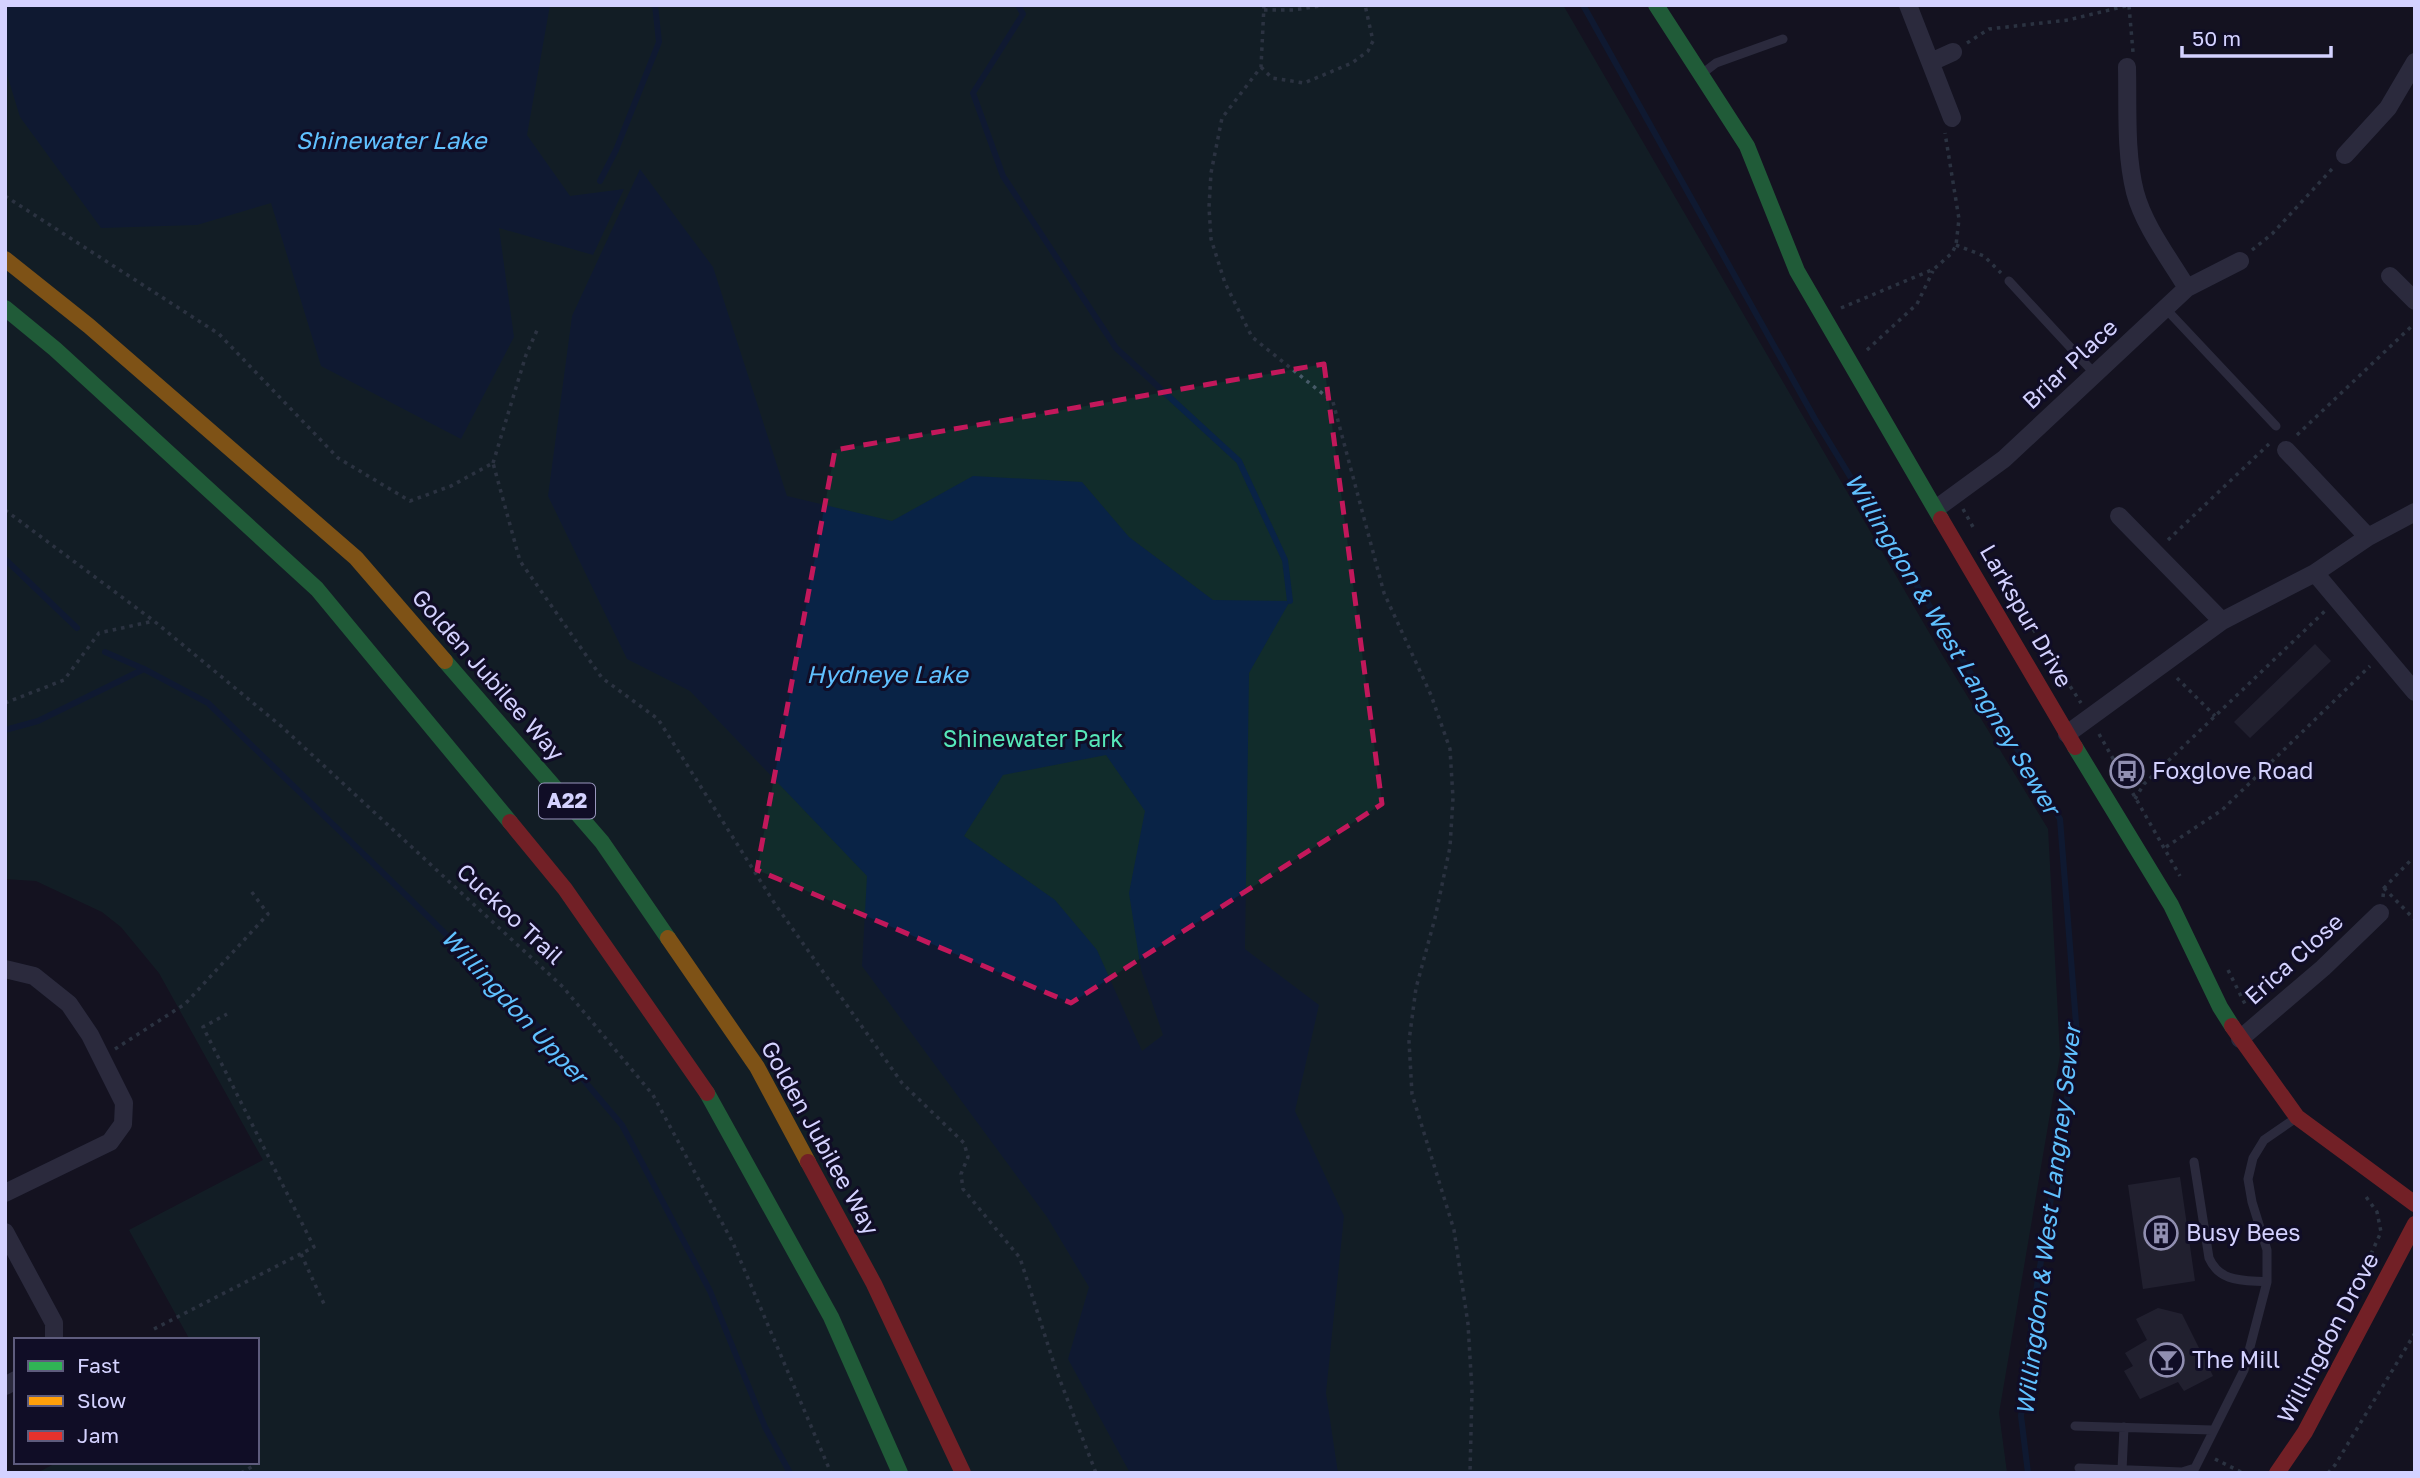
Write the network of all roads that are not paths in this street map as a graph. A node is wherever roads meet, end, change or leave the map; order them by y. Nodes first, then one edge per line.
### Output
1 (1656, 5) edge
2 (1908, 5) edge
3 (1783, 39) dead end
4 (1953, 52) road end
5 (1931, 62) junction
6 (2415, 62) edge
7 (2127, 67) road end
8 (1702, 74) junction
9 (1952, 118) road end
10 (2345, 155) road end
11 (5, 259) edge
12 (2240, 261) road end
13 (2390, 276) dead end
14 (2009, 281) road end
15 (2187, 288) junction
16 (2415, 301) edge
17 (5, 307) edge
18 (2165, 308) junction
19 (2095, 374) junction
20 (2278, 429) road end
21 (2286, 450) dead end
22 (1937, 508) junction
23 (2415, 512) edge
24 (2119, 516) dead end
25 (2368, 537) junction
26 (2315, 573) junction
27 (2222, 621) junction
28 (2415, 692) edge
29 (2067, 733) junction
30 (2380, 913) road end
31 (5, 969) edge
32 (2241, 1039) junction
33 (2297, 1117) junction
34 (2194, 1162) dead end
35 (5, 1193) edge
36 (2415, 1204) edge
37 (2415, 1224) edge
38 (5, 1232) edge
39 (2267, 1282) junction
40 (54, 1338) edge
41 (2075, 1426) dead end
42 (2124, 1427) junction
43 (2212, 1430) junction
44 (2079, 1468) dead end
45 (2122, 1470) junction
46 (900, 1473) edge
47 (963, 1473) edge
48 (2277, 1473) edge

1 - 8 main road, Larkspur Drive
2 - 5 street
3 - 8 lane
4 - 5 street
5 - 9 street
6 - 10 street
7 - 15 street
8 - 22 main road, Larkspur Drive
11 - 47 main road, Golden Jubilee Way / A22
12 - 15 street, Briar Place
13 - 16 street
14 - 19 lane
15 - 18 street, Briar Place
17 - 46 main road, A22
18 - 19 street, Briar Place
18 - 20 lane
19 - 22 street, Briar Place
21 - 25 street
22 - 29 main road, Larkspur Drive
23 - 25 street
24 - 27 street
25 - 26 street
26 - 27 street
26 - 28 street
27 - 29 street
29 - 32 main road, Larkspur Drive
30 - 32 street, Erica Close
31 - 35 street
32 - 33 main road, Larkspur Drive
33 - 36 main road, Larkspur Drive
33 - 39 lane
34 - 39 lane
37 - 48 main road, Willingdon Drove
38 - 40 street
39 - 43 lane
41 - 42 lane
42 - 43 lane
42 - 45 lane
43 - 45 lane
44 - 45 lane

